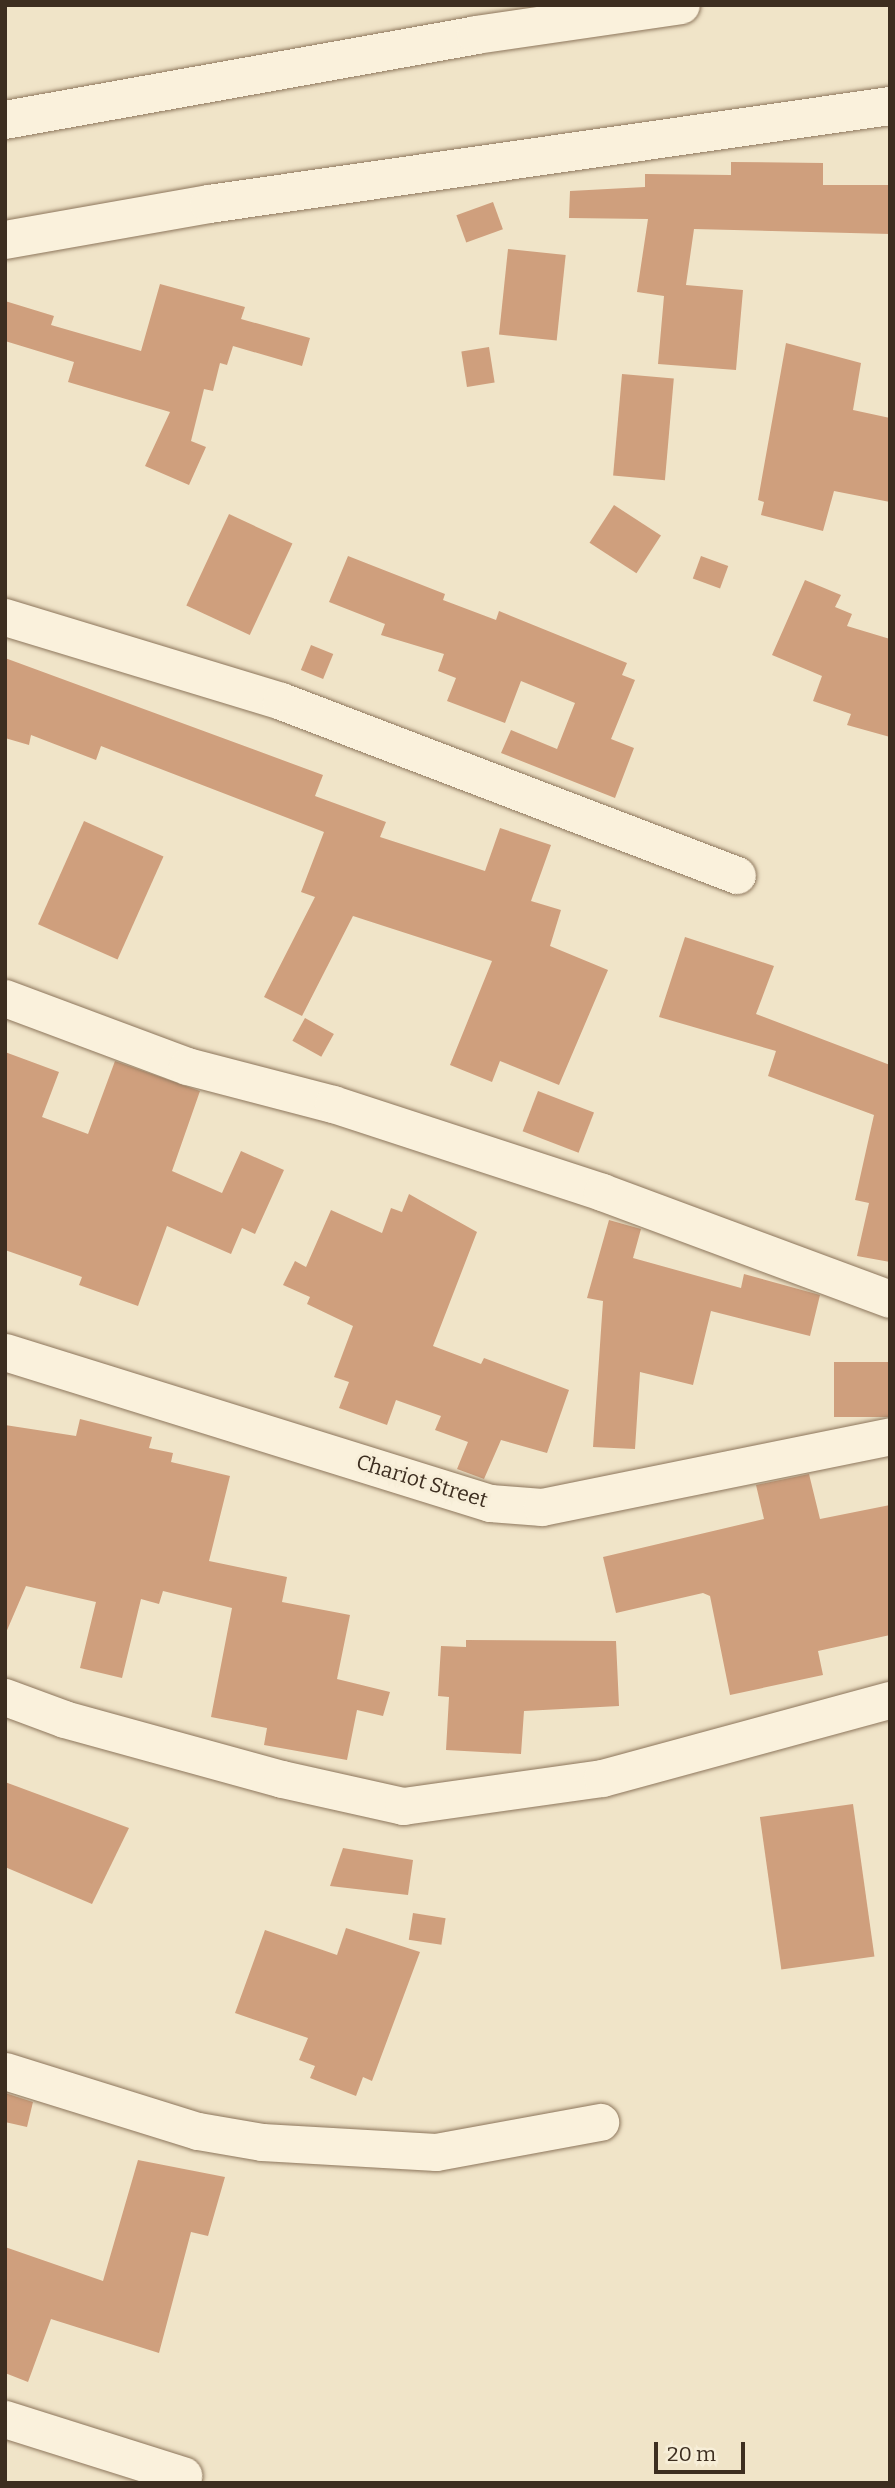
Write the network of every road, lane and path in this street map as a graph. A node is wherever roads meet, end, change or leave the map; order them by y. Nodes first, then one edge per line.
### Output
1 (681, 5) edge
2 (890, 106) edge
3 (5, 120) edge
4 (5, 240) edge
5 (5, 617) edge
6 (737, 875) dead end
7 (5, 998) edge
8 (890, 1299) edge
9 (5, 1352) edge
10 (890, 1436) edge
11 (5, 1697) edge
12 (890, 1699) edge
13 (5, 2070) edge
14 (600, 2122) dead end
15 (5, 2419) edge
16 (183, 2475) dead end

1 - 3 street
2 - 4 street
5 - 6 street
7 - 8 street
9 - 10 street, Chariot Street
11 - 12 street
13 - 14 street
15 - 16 street

